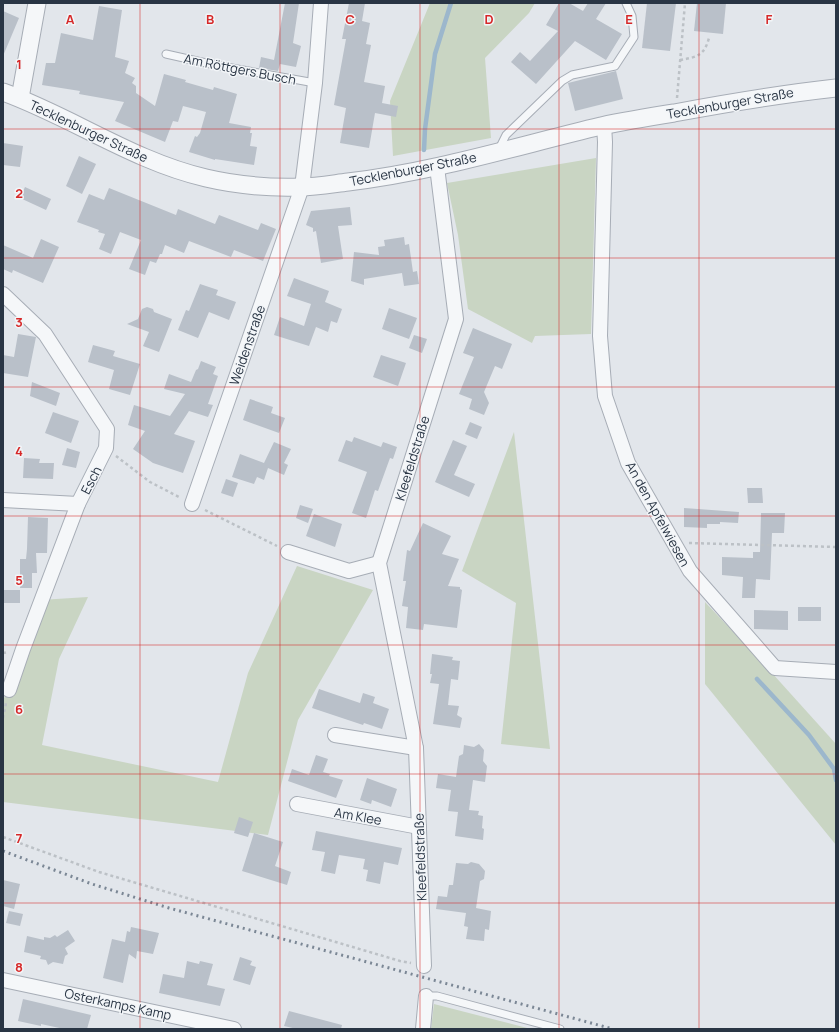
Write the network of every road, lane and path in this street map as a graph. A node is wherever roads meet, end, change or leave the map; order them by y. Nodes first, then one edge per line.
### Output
1 (37, 3) edge
2 (321, 3) edge
3 (626, 3) edge
4 (685, 3) edge
5 (709, 38) dead end
6 (166, 54) dead end
7 (680, 60) junction
8 (315, 83) junction
9 (836, 88) edge
10 (3, 92) edge
11 (20, 98) junction
12 (676, 113) junction
13 (604, 126) junction
14 (498, 151) junction
15 (437, 167) junction
16 (302, 187) junction
17 (3, 294) edge
18 (106, 448) junction
19 (3, 500) edge
20 (78, 504) junction
21 (192, 504) junction
22 (673, 542) junction
23 (836, 547) edge
24 (288, 552) joint
25 (379, 564) junction
26 (836, 672) edge
27 (9, 690) dead end
28 (335, 735) dead end
29 (416, 748) junction
30 (297, 804) dead end
31 (419, 827) junction
32 (3, 837) edge
33 (424, 966) joint
34 (3, 980) edge
35 (426, 996) joint
36 (234, 1029) edge
37 (423, 1029) edge
38 (560, 1029) edge

1 - 11 street
2 - 8 street, Am Röttgers Busch
3 - 14 lane
4 - 7 path
5 - 7 path
6 - 8 lane, Am Röttgers Busch
7 - 12 path
8 - 16 street, Am Röttgers Busch
9 - 12 street, Tecklenburger Straße
10 - 11 street, Tecklenburger Straße
11 - 16 street, Tecklenburger Straße
12 - 13 street, Tecklenburger Straße
13 - 14 street, Tecklenburger Straße
13 - 22 street, An den Apfelwiesen
14 - 15 street, Tecklenburger Straße
15 - 16 street, Tecklenburger Straße
15 - 25 street, Kleefeldstraße
16 - 21 street, Weidenstraße
17 - 18 street, Esch
18 - 20 street, Esch
18 - 21 path
19 - 20 street
20 - 27 street, Esch
21 - 24 path
22 - 23 path
22 - 26 street, An den Apfelwiesen
24 - 25 street
25 - 29 street, Kleefeldstraße
28 - 29 street
29 - 31 street, Kleefeldstraße
30 - 31 street, Am Klee
31 - 33 street, Kleefeldstraße
32 - 33 path
34 - 36 street, Osterkamps Kamp
35 - 37 street
35 - 38 lane

